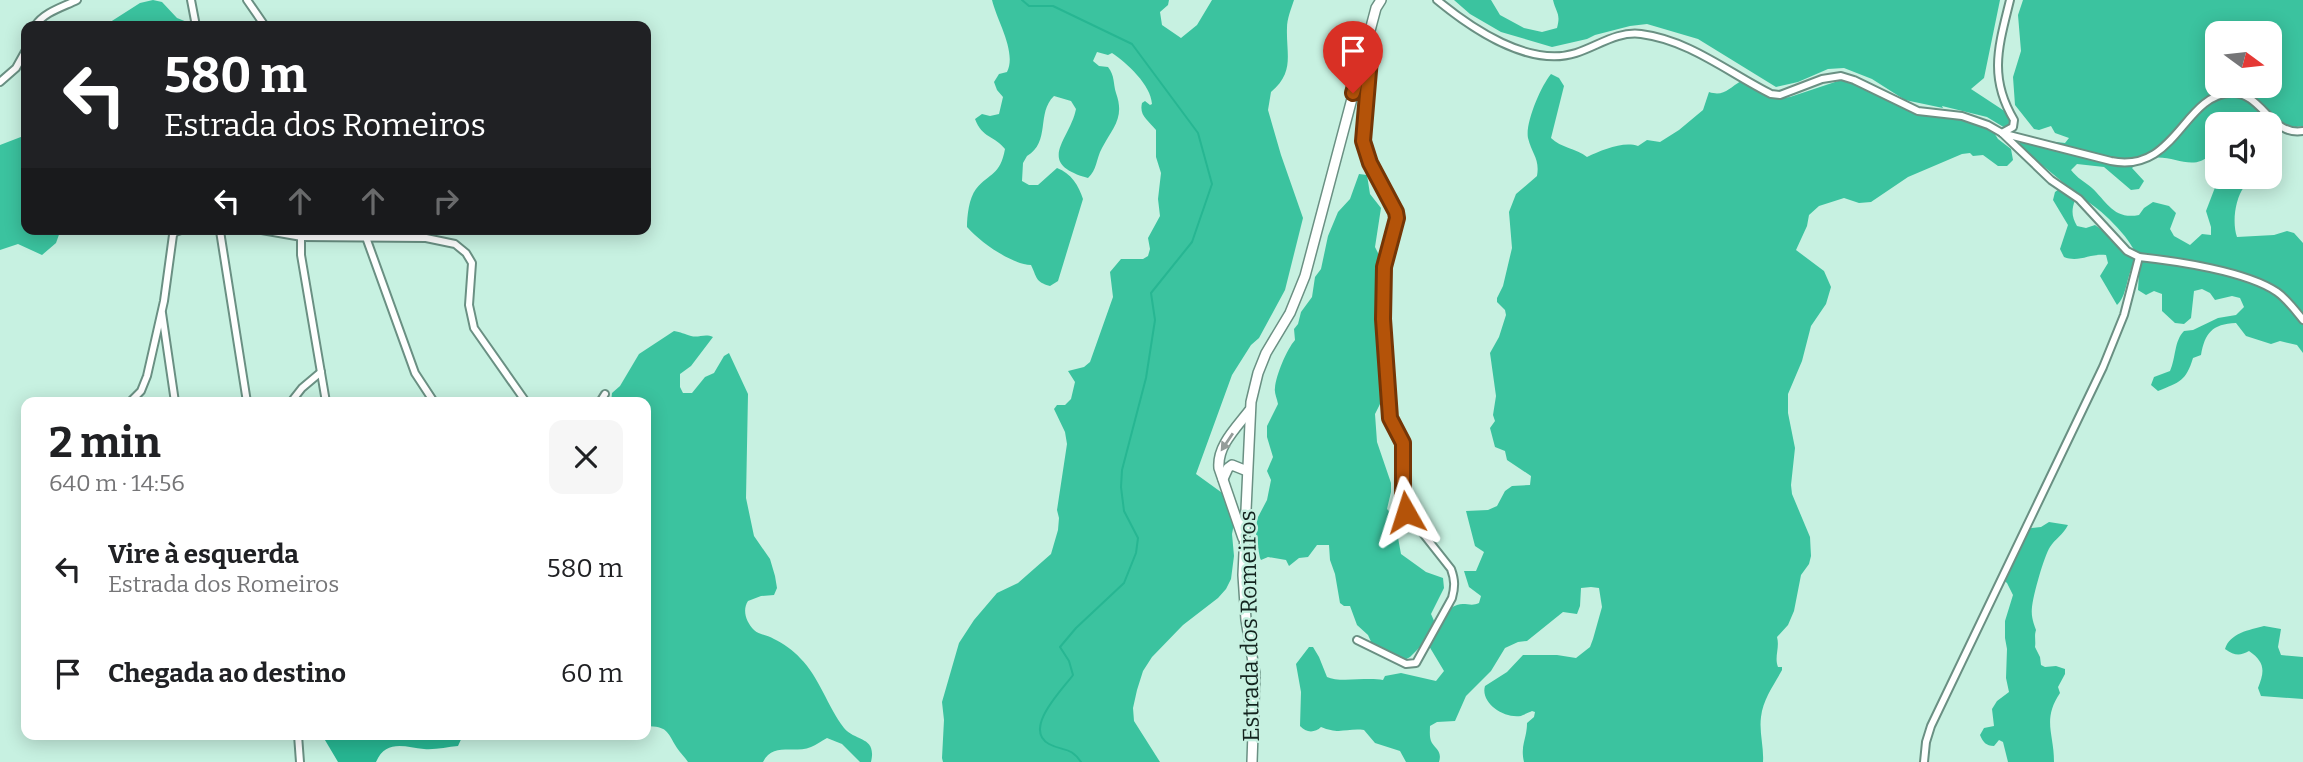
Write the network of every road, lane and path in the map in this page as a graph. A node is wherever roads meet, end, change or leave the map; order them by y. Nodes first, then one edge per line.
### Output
1 (77, 0) edge
2 (191, 0) edge
3 (247, 0) edge
4 (1437, 0) edge
5 (2010, 0) edge
6 (1377, 3) edge
7 (38, 21) edge
8 (195, 21) edge
9 (262, 21) edge
10 (1366, 46) junction
11 (21, 59) edge
12 (0, 82) edge
13 (2303, 131) edge
14 (2002, 133) junction
15 (173, 235) edge
16 (221, 235) edge
17 (302, 235) edge
18 (327, 235) edge
19 (364, 235) edge
20 (365, 238) junction
21 (2139, 257) junction
22 (162, 311) junction
23 (2303, 320) edge
24 (321, 372) junction
25 (605, 394) dead end
26 (137, 397) edge
27 (174, 397) edge
28 (246, 397) edge
29 (294, 397) edge
30 (325, 397) edge
31 (431, 397) edge
32 (522, 397) edge
33 (603, 397) edge
34 (1250, 409) junction
35 (1247, 471) junction
36 (1223, 479) junction
37 (1244, 543) junction
38 (1357, 640) dead end
39 (298, 740) edge
40 (300, 762) edge
41 (1252, 762) edge
42 (1924, 762) edge

1 - 7 street
2 - 8 street
3 - 9 street
4 - 14 street
5 - 14 street
6 - 10 main road, Estrada dos Romeiros
10 - 34 main road, Estrada dos Romeiros
10 - 38 street
11 - 12 street
13 - 14 street
14 - 21 street
15 - 22 street
16 - 28 street
17 - 24 street
18 - 20 street
19 - 20 street
20 - 31 street
20 - 32 street
21 - 23 street
21 - 42 street
22 - 26 street
22 - 27 street
24 - 29 street
24 - 30 street
25 - 33 street
34 - 35 main road, Estrada dos Romeiros
34 -> 36 main road
35 - 36 main road
35 - 37 main road, Estrada dos Romeiros
36 - 37 main road
37 - 41 main road, Estrada dos Romeiros
39 - 40 street

